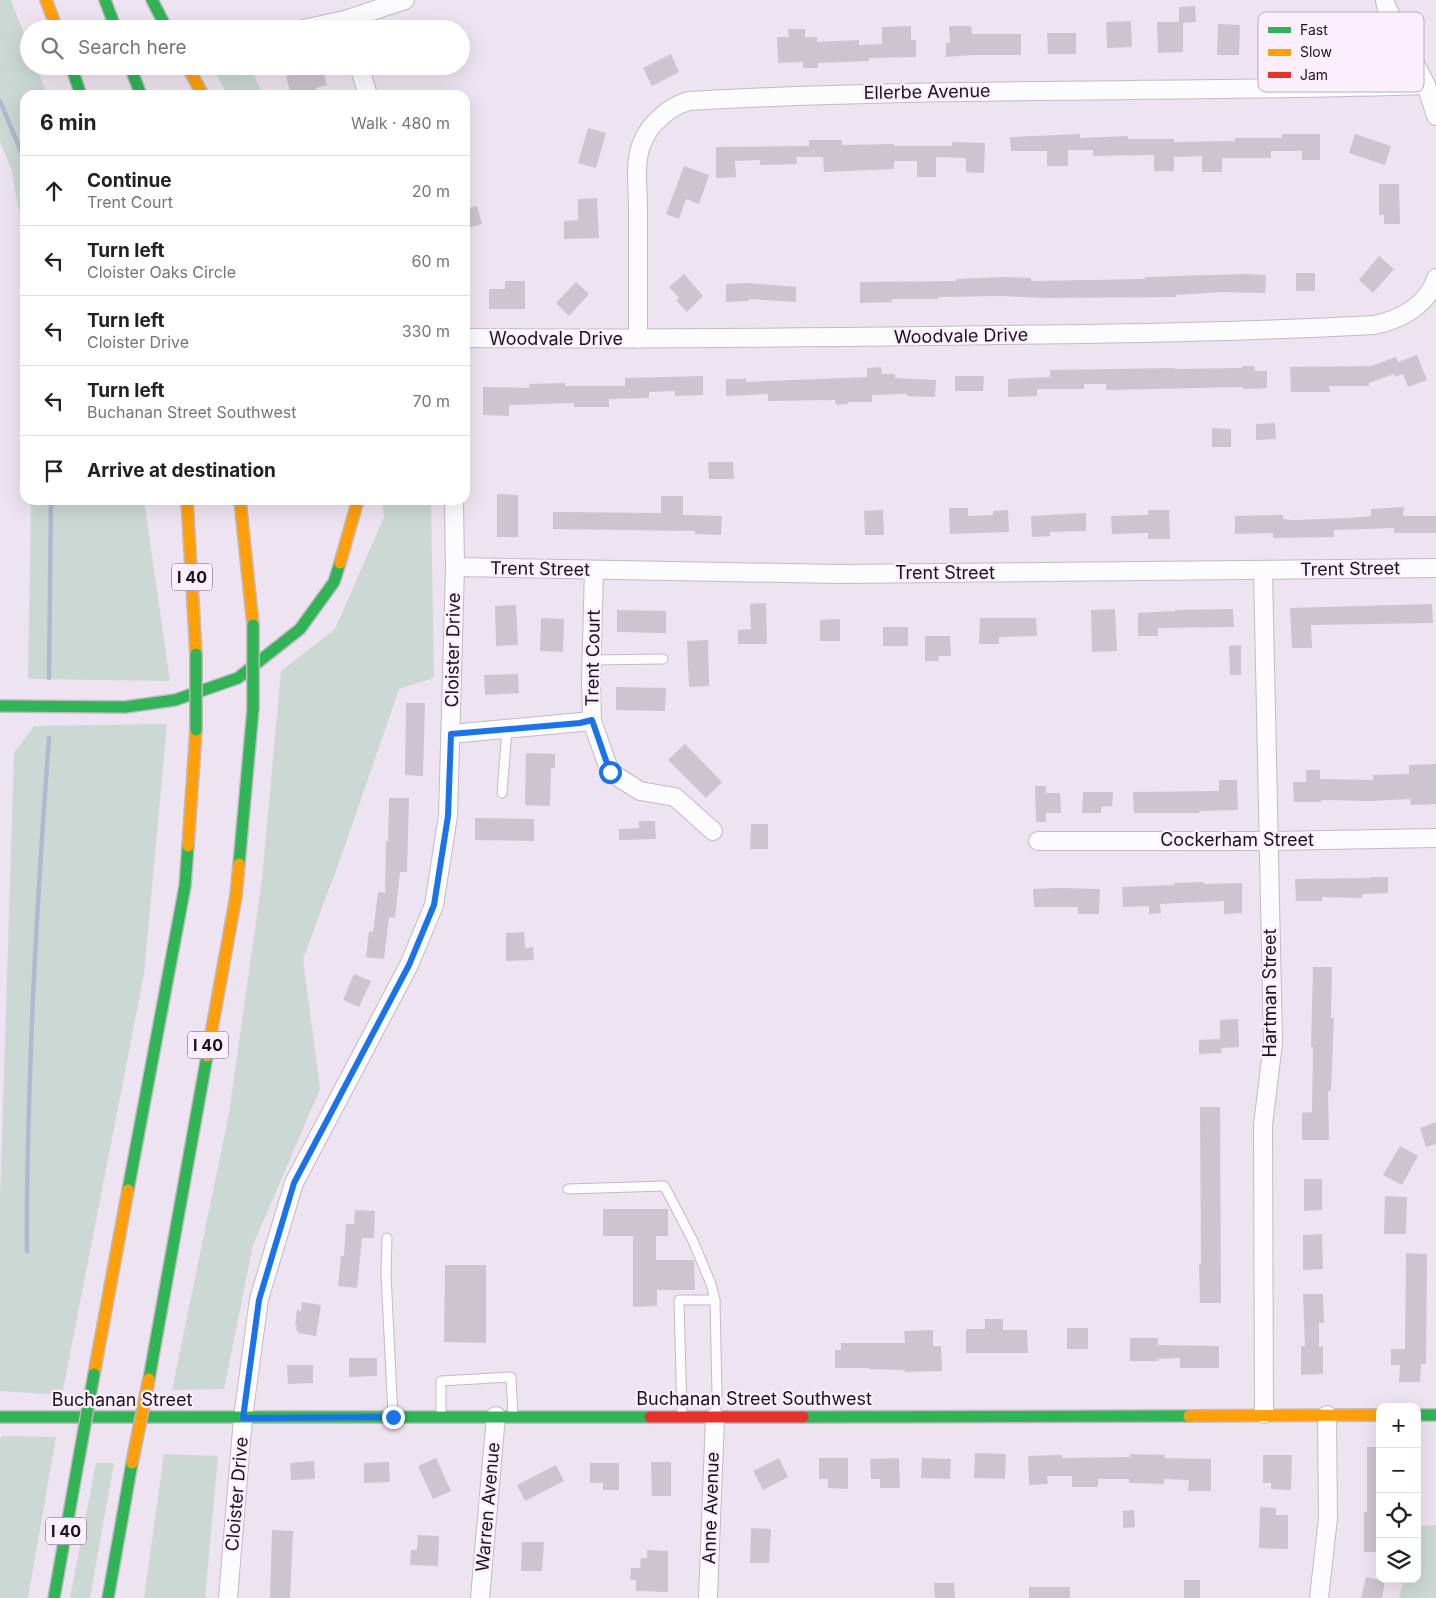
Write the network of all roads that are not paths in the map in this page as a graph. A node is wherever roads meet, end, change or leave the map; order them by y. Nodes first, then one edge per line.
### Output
1 (46, 0) edge
2 (105, 0) edge
3 (152, 0) edge
4 (1385, 0) edge
5 (403, 1) edge
6 (1389, 12) edge
7 (54, 20) edge
8 (113, 20) edge
9 (162, 20) edge
10 (356, 20) edge
11 (74, 75) edge
12 (133, 75) edge
13 (192, 75) edge
14 (362, 75) edge
15 (1424, 81) edge
16 (1426, 85) joint
17 (80, 90) edge
18 (139, 90) edge
19 (200, 90) edge
20 (366, 90) edge
21 (1258, 90) edge
22 (1436, 116) edge
23 (1436, 278) edge
24 (470, 338) edge
25 (638, 339) junction
26 (188, 505) edge
27 (241, 505) edge
28 (357, 505) edge
29 (454, 505) edge
30 (455, 567) junction
31 (1436, 568) edge
32 (594, 570) junction
33 (1263, 570) junction
34 (663, 659) dead end
35 (592, 660) junction
36 (0, 706) edge
37 (586, 722) junction
38 (507, 730) junction
39 (451, 734) junction
40 (502, 793) dead end
41 (713, 830) dead end
42 (1436, 838) edge
43 (1268, 840) junction
44 (1038, 841) dead end
45 (568, 1189) dead end
46 (387, 1238) dead end
47 (715, 1300) junction
48 (1264, 1414) junction
49 (1327, 1415) junction
50 (1376, 1415) edge
51 (1421, 1415) edge
52 (1436, 1415) edge
53 (441, 1416) junction
54 (504, 1416) junction
55 (0, 1417) edge
56 (393, 1417) junction
57 (682, 1417) junction
58 (243, 1418) junction
59 (715, 1418) junction
60 (54, 1598) edge
61 (108, 1598) edge
62 (228, 1598) edge
63 (480, 1598) edge
64 (708, 1598) edge
65 (1319, 1598) edge

1 - 7 main road
2 - 8 main road
3 - 9 main road
4 - 6 street
5 - 10 street
11 - 17 main road
12 - 18 main road
13 - 19 main road
14 - 20 street
15 - 16 street
16 - 22 street
21 - 25 street, Ellerbe Avenue
23 - 25 street, Woodvale Drive
24 - 25 street, Woodvale Drive
26 - 60 main road, I 40, bridge
27 - 61 main road, I 40, bridge
28 - 36 main road
29 - 30 street, Cloister Drive
30 - 32 street, Trent Street
30 - 39 street, Cloister Drive
31 - 33 street, Trent Street
32 - 33 street, Trent Street
32 - 35 street, Trent Court
33 - 43 street, Hartman Street
34 - 35 lane
35 - 37 street, Trent Court
37 - 38 street
37 - 41 street, Trent Court
38 - 39 street
38 - 40 lane
39 - 58 street, Cloister Drive
42 - 43 street, Cockerham Street
43 - 44 street, Cockerham Street
43 - 48 street, Hartman Street
45 - 47 lane
46 - 56 lane
47 - 57 lane
47 - 59 lane
48 - 49 main road
48 - 59 main road, Buchanan Street Southwest
49 - 50 main road
49 - 65 street
51 - 52 main road
53 - 54 main road, Buchanan Street Southwest
53 - 54 lane
53 - 56 main road, Buchanan Street Southwest
54 - 57 main road, Buchanan Street Southwest
54 - 63 street, Warren Avenue
55 - 58 main road, Buchanan Street
56 - 58 main road, Buchanan Street Southwest
57 - 59 main road, Buchanan Street Southwest
58 - 62 street, Cloister Drive
59 - 64 street, Anne Avenue

